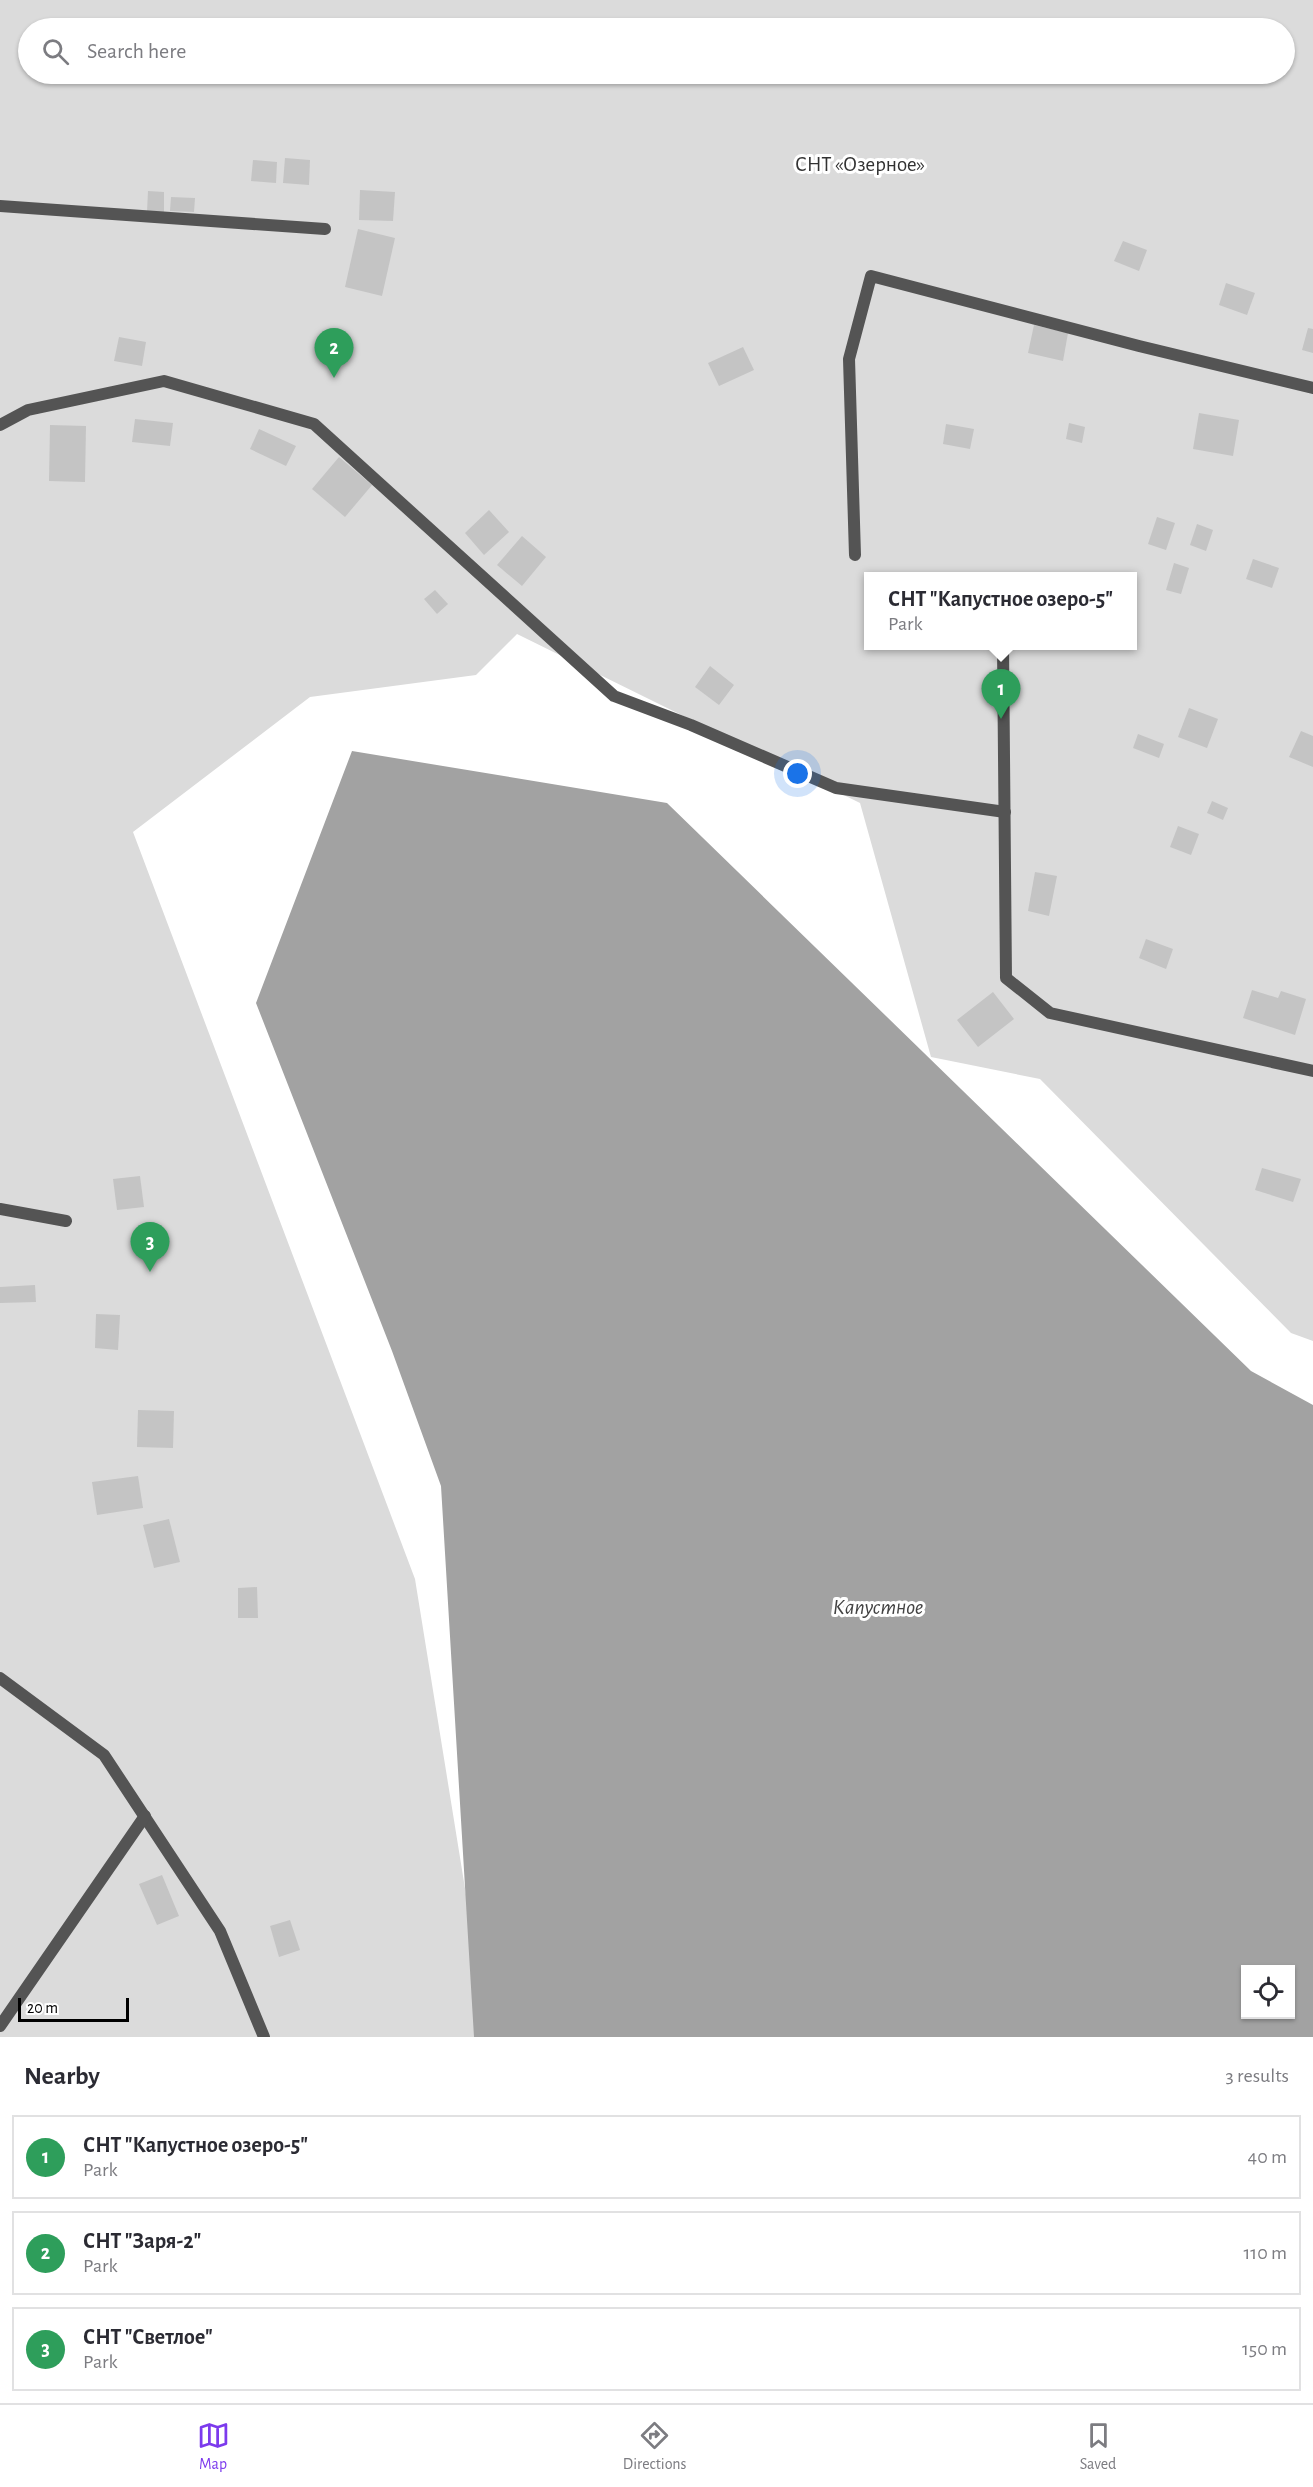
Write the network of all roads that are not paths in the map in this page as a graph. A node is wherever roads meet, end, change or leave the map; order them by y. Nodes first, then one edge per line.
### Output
1 (0, 206) edge
2 (325, 229) dead end
3 (1313, 388) edge
4 (0, 425) edge
5 (855, 555) dead end
6 (1004, 650) edge
7 (1005, 812) junction
8 (1313, 1071) edge
9 (0, 1209) edge
10 (66, 1221) dead end
11 (0, 1678) edge
12 (145, 1816) junction
13 (0, 2026) edge
14 (264, 2037) edge

1 - 2 lane
3 - 5 lane
4 - 7 lane
6 - 7 lane
7 - 8 lane
9 - 10 lane
11 - 12 lane
12 - 13 lane
12 - 14 lane

